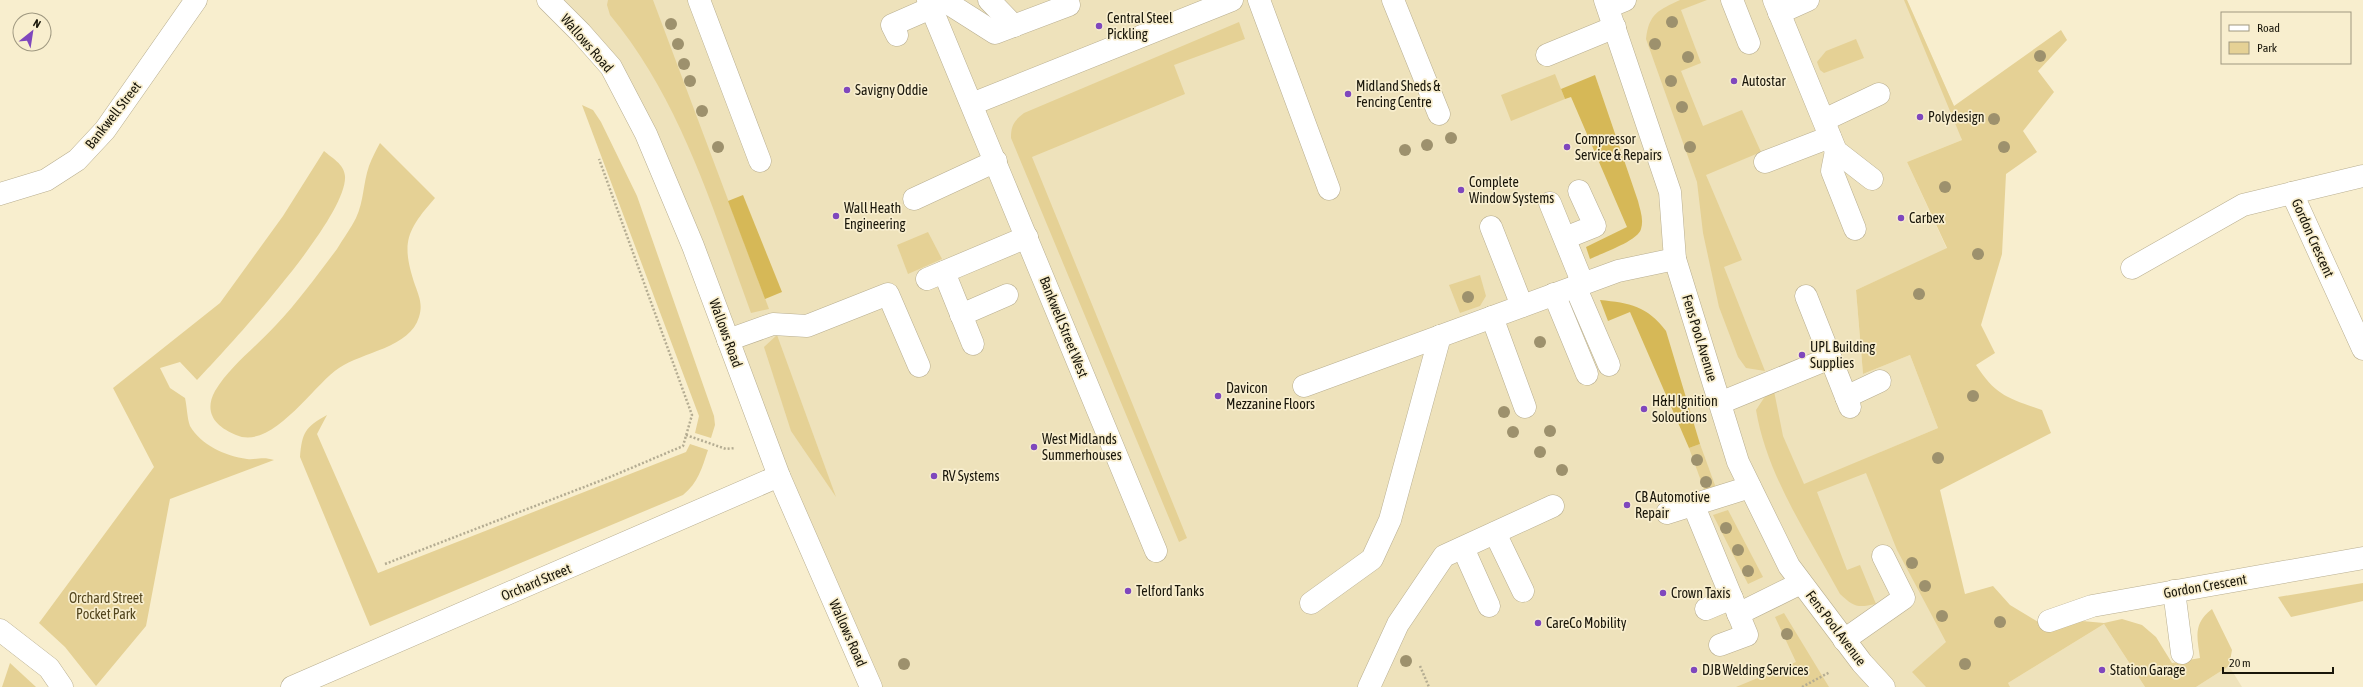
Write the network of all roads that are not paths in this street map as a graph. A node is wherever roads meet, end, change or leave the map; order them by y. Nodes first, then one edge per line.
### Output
1 (196, 0) edge
2 (548, 0) edge
3 (699, 0) edge
4 (989, 0) edge
5 (1232, 0) edge
6 (1259, 0) edge
7 (1393, 0) edge
8 (1732, 0) edge
9 (1808, 0) edge
10 (934, 3) edge
11 (1069, 4) dead end
12 (1776, 6) edge
13 (1188, 8) edge
14 (1613, 8) edge
15 (1014, 26) junction
16 (897, 35) dead end
17 (1749, 44) dead end
18 (1547, 55) dead end
19 (1879, 94) dead end
20 (972, 104) junction
21 (1439, 114) dead end
22 (1830, 136) junction
23 (760, 161) dead end
24 (996, 161) junction
25 (1766, 162) dead end
26 (2363, 176) edge
27 (1872, 179) dead end
28 (1329, 189) dead end
29 (1579, 191) dead end
30 (2292, 193) junction
31 (0, 194) edge
32 (914, 199) dead end
33 (1550, 203) dead end
34 (1490, 226) dead end
35 (1855, 229) dead end
36 (1028, 237) junction
37 (1565, 238) junction
38 (1675, 259) junction
39 (2132, 268) dead end
40 (1579, 285) junction
41 (1554, 294) junction
42 (1007, 295) dead end
43 (1806, 296) dead end
44 (1522, 306) junction
45 (961, 315) junction
46 (1492, 317) junction
47 (1440, 336) junction
48 (728, 340) junction
49 (973, 344) dead end
50 (2363, 349) edge
51 (1830, 358) junction
52 (1609, 365) dead end
53 (919, 366) dead end
54 (1587, 374) dead end
55 (1880, 381) dead end
56 (1304, 386) dead end
57 (1720, 403) junction
58 (1525, 407) dead end
59 (779, 476) junction
60 (1750, 487) junction
61 (1693, 504) junction
62 (1553, 506) dead end
63 (1667, 513) dead end
64 (1495, 533) junction
65 (1463, 548) junction
66 (1156, 551) dead end
67 (1883, 556) dead end
68 (2363, 558) edge
69 (1801, 583) junction
70 (1523, 591) dead end
71 (2174, 591) junction
72 (1311, 603) dead end
73 (1489, 606) dead end
74 (1735, 606) junction
75 (1706, 609) dead end
76 (2049, 621) dead end
77 (0, 630) edge
78 (1844, 640) junction
79 (1720, 644) dead end
80 (2182, 653) dead end
81 (62, 687) edge
82 (294, 687) edge
83 (871, 687) edge
84 (1369, 687) edge
85 (1884, 687) edge

1 - 31 street, Bankwell Street
2 - 48 street, Wallows Road
3 - 23 street
4 - 15 street
5 - 13 street
6 - 28 street
7 - 21 street
8 - 17 street
9 - 12 street
10 - 15 street
10 - 16 street
10 - 20 street, Bankwell Street West
11 - 15 street
12 - 22 street
13 - 20 street
14 - 18 street
14 - 38 street, Fens Pool Avenue
19 - 22 street
20 - 24 street, Bankwell Street West
22 - 25 street
22 - 27 street
22 - 35 street
24 - 32 street
24 - 36 street, Bankwell Street West
26 - 30 street, Gordon Crescent
29 - 37 street
30 - 39 street
30 - 50 street, Gordon Crescent
33 - 37 street
34 - 44 street
36 - 45 street
36 - 66 street, Bankwell Street West
37 - 40 street
38 - 40 street
38 - 57 street, Fens Pool Avenue
40 - 41 street
40 - 52 street
41 - 44 street
41 - 54 street
42 - 45 street
43 - 51 street
44 - 46 street
45 - 49 street
46 - 47 street
46 - 58 street
47 - 56 street
47 - 72 street
48 - 53 street
48 - 59 street, Wallows Road
51 - 55 street
51 - 57 street
57 - 60 street, Fens Pool Avenue
59 - 82 street, Orchard Street
59 - 83 street, Wallows Road
60 - 61 street
60 - 69 street, Fens Pool Avenue
61 - 63 street
61 - 74 street
62 - 64 street
64 - 65 street
64 - 70 street
65 - 73 street
65 - 84 street
67 - 78 street
68 - 71 street, Gordon Crescent
69 - 74 street
69 - 78 street, Fens Pool Avenue
71 - 76 street, Gordon Crescent
71 - 80 street
74 - 75 street
74 - 79 street
77 - 81 street
78 - 85 street, Fens Pool Avenue

